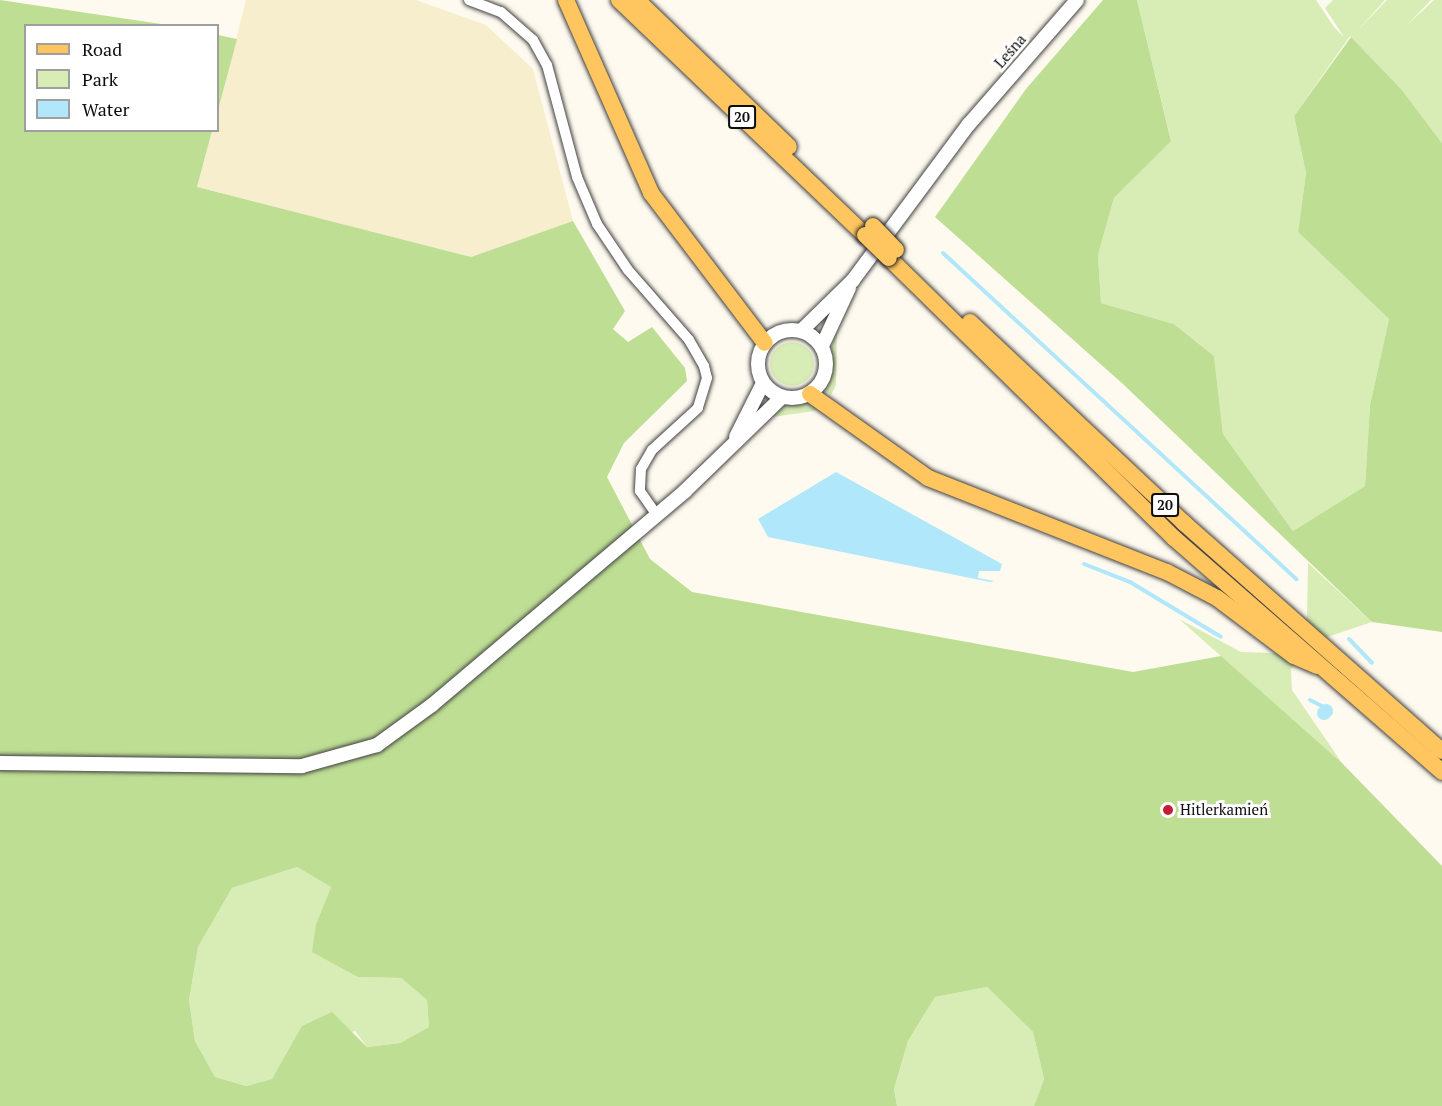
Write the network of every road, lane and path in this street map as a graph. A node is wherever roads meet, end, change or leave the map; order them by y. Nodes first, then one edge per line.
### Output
1 (469, 0) edge
2 (566, 0) edge
3 (619, 0) edge
4 (639, 0) edge
5 (1077, 0) edge
6 (869, 230) junction
7 (893, 254) junction
8 (853, 280) junction
9 (801, 331) junction
10 (765, 343) junction
11 (822, 346) junction
12 (764, 383) junction
13 (810, 394) junction
14 (782, 397) junction
15 (732, 444) junction
16 (657, 515) junction
17 (1329, 671) junction
18 (1442, 751) edge
19 (0, 764) edge
20 (1442, 772) edge

1 - 16 street
2 - 10 main road
3 - 6 main road, 20
4 - 6 main road, 20
5 - 8 street, Leśna
6 - 7 main road, 20, bridge
7 - 17 main road, 20
7 - 18 main road, 20
8 - 9 street
8 - 11 street
9 - 10 street
9 - 11 street
10 - 12 street
11 - 13 street
12 - 14 street
12 - 15 street
13 - 14 street
13 - 17 main road
14 - 15 street
15 - 16 street
16 - 19 street
17 - 20 main road, 20

